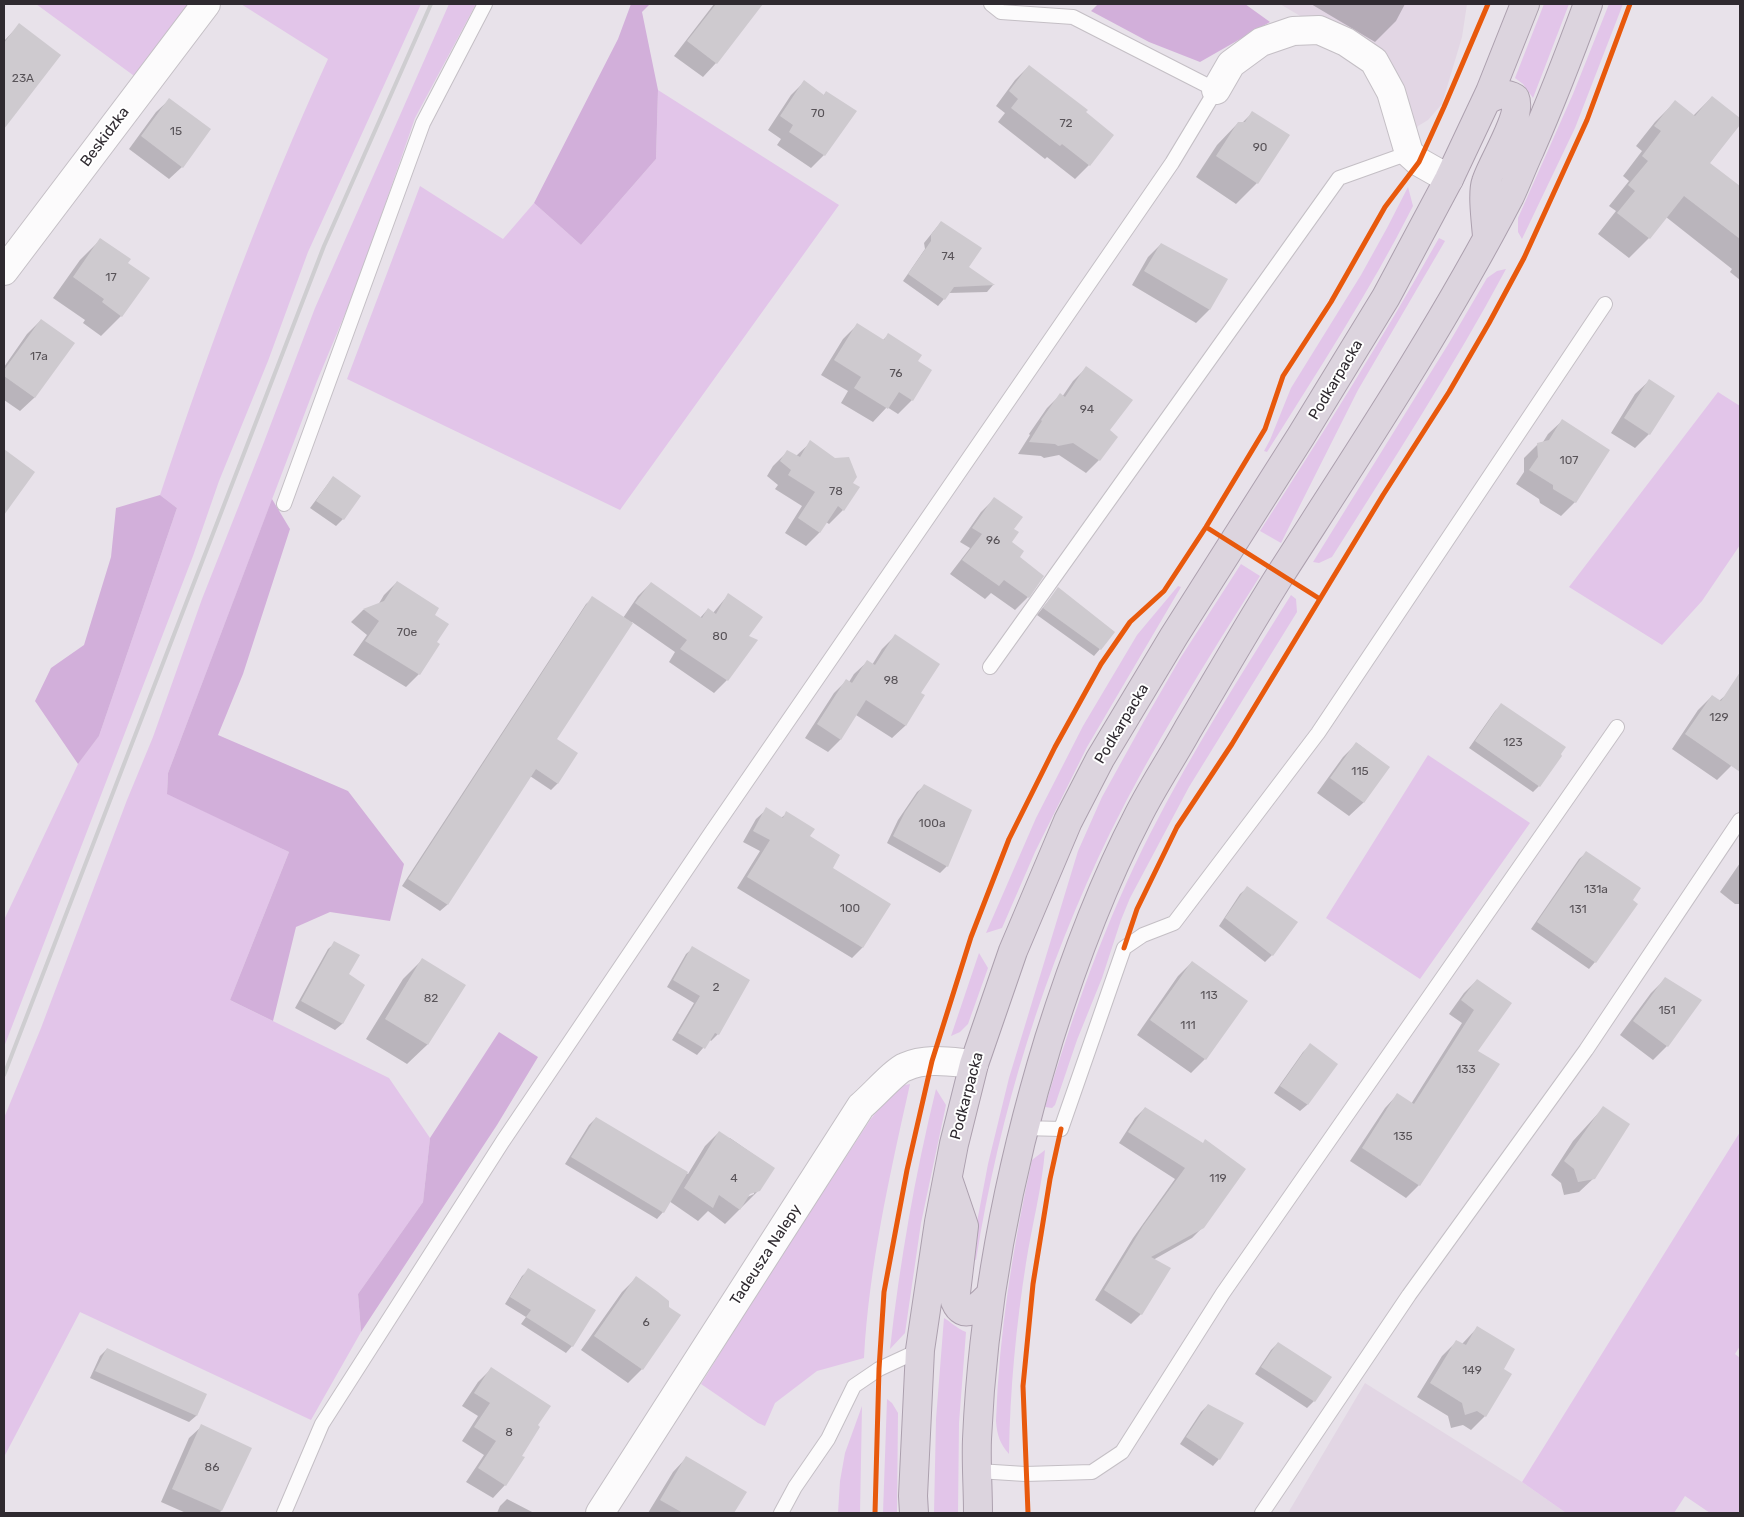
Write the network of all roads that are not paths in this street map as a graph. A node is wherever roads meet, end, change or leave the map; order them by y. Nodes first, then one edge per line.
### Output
1 (206, 4) edge
2 (485, 4) edge
3 (991, 4) edge
4 (1525, 4) edge
5 (1588, 4) edge
6 (1216, 90) junction
7 (1486, 101) junction
8 (1409, 153) junction
9 (1449, 179) junction
10 (1487, 238) junction
11 (4, 271) edge
12 (1606, 304) dead end
13 (284, 504) dead end
14 (990, 667) dead end
15 (1617, 727) dead end
16 (1740, 820) edge
17 (974, 1064) junction
18 (1023, 1128) junction
19 (947, 1178) junction
20 (989, 1296) junction
21 (920, 1350) junction
22 (978, 1472) junction
23 (284, 1513) edge
24 (600, 1513) edge
25 (781, 1513) edge
26 (914, 1513) edge
27 (978, 1513) edge
28 (1262, 1513) edge

1 - 11 street, Beskidzka
2 - 13 lane
3 - 6 lane
4 - 7 highway, Podkarpacka
5 - 10 highway
6 - 8 street
6 - 23 lane
7 - 9 highway, Podkarpacka
7 - 10 highway
8 - 9 street
8 - 14 lane
9 - 17 highway, Podkarpacka
10 - 18 highway
12 - 18 lane
15 - 22 lane
16 - 28 lane
17 - 19 highway, Podkarpacka
17 - 24 street, Tadeusza Nalepy
18 - 20 highway
19 - 20 highway
19 - 21 highway, Podkarpacka
20 - 22 highway
21 - 25 lane
21 - 26 highway, Podkarpacka
22 - 27 highway

